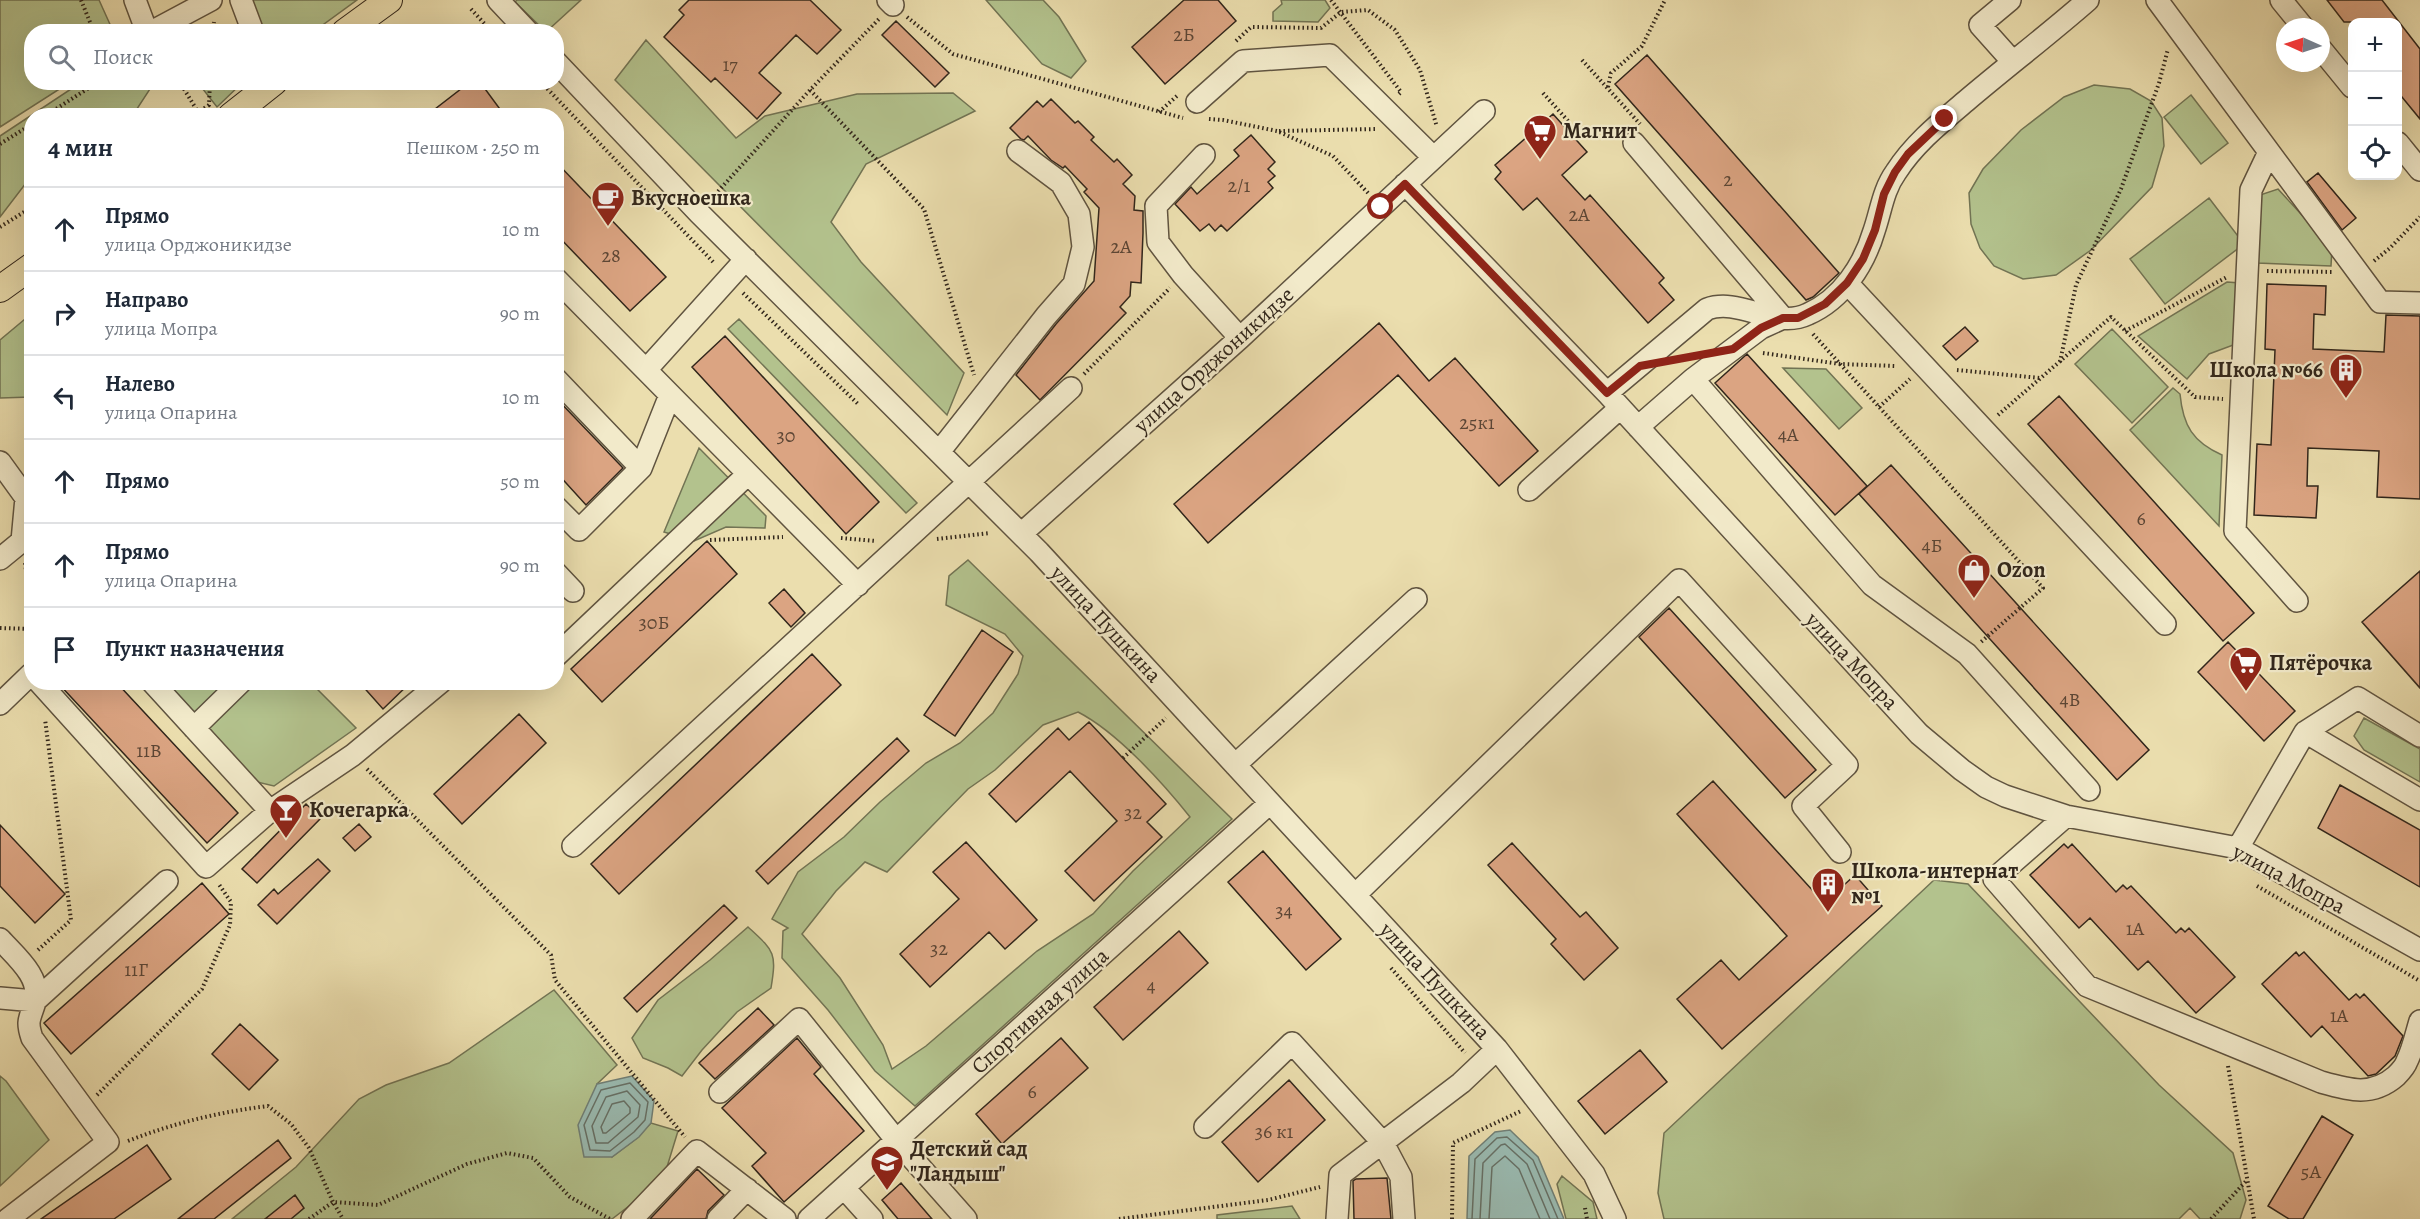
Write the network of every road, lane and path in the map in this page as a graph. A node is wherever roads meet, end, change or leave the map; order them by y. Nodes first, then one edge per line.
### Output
1 (81, 0) edge
2 (135, 0) edge
3 (211, 0) edge
4 (241, 0) edge
5 (389, 0) edge
6 (498, 0) edge
7 (1331, 0) edge
8 (1665, 0) edge
9 (2010, 0) edge
10 (2088, 0) edge
11 (2157, 0) edge
12 (2281, 0) edge
13 (891, 3) edge
14 (471, 9) dead end
15 (1341, 12) junction
16 (2296, 18) edge
17 (91, 24) edge
18 (146, 24) edge
19 (164, 24) edge
20 (251, 24) edge
21 (356, 24) edge
22 (485, 24) edge
23 (520, 24) edge
24 (2175, 24) junction
25 (1582, 60) dead end
26 (2330, 60) edge
27 (2013, 62) junction
28 (564, 70) edge
29 (2348, 82) edge
30 (86, 90) edge
31 (185, 90) edge
32 (210, 90) edge
33 (264, 90) edge
34 (549, 90) edge
35 (810, 90) junction
36 (1544, 93) dead end
37 (1396, 97) dead end
38 (57, 108) edge
39 (196, 108) edge
40 (204, 108) edge
41 (241, 108) edge
42 (1484, 111) dead end
43 (1195, 113) junction
44 (1569, 122) dead end
45 (1437, 127) dead end
46 (24, 129) edge
47 (1634, 143) dead end
48 (0, 144) edge
49 (2402, 149) edge
50 (1018, 151) dead end
51 (2269, 152) junction
52 (1204, 155) dead end
53 (1433, 157) junction
54 (2420, 170) edge
55 (1405, 184) junction
56 (1381, 207) junction
57 (24, 212) edge
58 (699, 213) junction
59 (2420, 217) edge
60 (0, 227) edge
61 (746, 259) junction
62 (24, 272) edge
63 (2359, 273) junction
64 (1183, 274) junction
65 (728, 278) junction
66 (1847, 283) junction
67 (564, 287) edge
68 (0, 289) edge
69 (2420, 303) edge
70 (1790, 318) junction
71 (1240, 338) junction
72 (1733, 349) junction
73 (2060, 362) junction
74 (1840, 364) junction
75 (1924, 367) junction
76 (646, 370) junction
77 (2040, 378) junction
78 (1693, 380) junction
79 (564, 387) edge
80 (1071, 388) joint
81 (670, 395) junction
82 (982, 398) junction
83 (1614, 401) junction
84 (2241, 401) junction
85 (1879, 407) junction
86 (862, 408) dead end
87 (1638, 427) junction
88 (1982, 429) junction
89 (939, 452) junction
90 (0, 462) edge
91 (641, 468) junction
92 (748, 474) junction
93 (970, 483) junction
94 (1529, 490) dead end
95 (24, 493) edge
96 (564, 515) edge
97 (983, 526) dead end
98 (1021, 534) junction
99 (997, 540) dead end
100 (24, 548) edge
101 (0, 559) edge
102 (564, 581) edge
103 (858, 585) junction
104 (573, 591) dead end
105 (1416, 599) dead end
106 (2297, 601) dead end
107 (2165, 624) dead end
108 (0, 628) edge
109 (24, 629) edge
110 (564, 648) edge
111 (1967, 654) junction
112 (24, 685) edge
113 (37, 690) edge
114 (47, 690) edge
115 (159, 690) edge
116 (234, 690) edge
117 (431, 690) edge
118 (0, 704) edge
119 (1159, 709) dead end
120 (1167, 717) junction
121 (1174, 726) dead end
122 (194, 728) junction
123 (2305, 732) junction
124 (2420, 736) edge
125 (353, 755) junction
126 (1123, 758) dead end
127 (1235, 765) junction
128 (2089, 790) dead end
129 (2420, 800) edge
130 (1270, 803) junction
131 (270, 811) junction
132 (2066, 816) junction
133 (573, 846) dead end
134 (2238, 848) junction
135 (1840, 852) dead end
136 (206, 867) junction
137 (167, 881) dead end
138 (2257, 886) dead end
139 (1355, 895) junction
140 (0, 939) edge
141 (2420, 950) edge
142 (31, 956) dead end
143 (1384, 959) dead end
144 (2420, 981) edge
145 (0, 998) edge
146 (35, 1001) junction
147 (2420, 1021) edge
148 (2224, 1044) junction
149 (1497, 1049) junction
150 (1478, 1067) junction
151 (720, 1092) dead end
152 (93, 1099) dead end
153 (1514, 1103) dead end
154 (1522, 1111) junction
155 (1528, 1119) dead end
156 (1205, 1127) dead end
157 (127, 1141) dead end
158 (897, 1141) junction
159 (1383, 1143) junction
160 (697, 1151) junction
161 (2247, 1179) junction
162 (1339, 1182) junction
163 (844, 1188) junction
164 (747, 1190) junction
165 (1584, 1199) dead end
166 (333, 1202) junction
167 (8, 1219) edge
168 (309, 1219) edge
169 (343, 1219) edge
170 (610, 1219) edge
171 (632, 1219) edge
172 (718, 1219) edge
173 (785, 1219) edge
174 (809, 1219) edge
175 (872, 1219) edge
176 (966, 1219) edge
177 (1119, 1219) edge
178 (1337, 1219) edge
179 (1404, 1219) edge
180 (1452, 1219) edge
181 (1587, 1219) edge
182 (1615, 1219) edge
183 (2211, 1219) edge
184 (2254, 1219) edge

1 - 17 path
2 - 18 street
3 - 19 street
4 - 20 street
5 - 21 main road
6 - 23 street
7 - 15 path
8 - 25 path
9 - 27 street
10 - 27 street
11 - 24 street
12 - 16 street
13 - 35 path
13 - 43 path
14 - 22 path
15 - 37 path
15 - 45 path
24 - 51 street
24 - 73 path
26 - 29 street
27 - 66 street
28 - 58 street, улица Пушкина
30 - 38 path
31 - 39 path
32 - 40 path
33 - 41 main road
34 - 65 path
35 - 58 path
35 - 82 path
36 - 44 path
42 - 53 street, улица Орджоникидзе
43 - 53 street
43 - 56 path
46 - 48 path
47 - 70 street
49 - 54 street
50 - 82 street
51 - 63 street
51 - 84 street
52 - 64 street
53 - 55 street, улица Орджоникидзе
55 - 56 street, улица Орджоникидзе
55 - 83 street, улица Мопра
56 - 71 street, улица Орджоникидзе
57 - 60 path
58 - 61 street, улица Пушкина
59 - 63 path
61 - 65 street
61 - 89 street, улица Пушкина
62 - 68 main road
63 - 69 street
64 - 71 street
64 - 80 path
65 - 76 street
65 - 86 path
66 - 70 street
66 - 75 street
67 - 76 street
70 - 72 street
70 - 74 path
70 - 83 street
71 - 98 street, улица Орджоникидзе
72 - 74 path
72 - 78 street
73 - 77 path
73 - 84 path
74 - 75 path
74 - 85 path
75 - 77 path
75 - 85 path
75 - 88 street
76 - 81 street
77 - 88 path
78 - 87 street
78 - 111 street
79 - 91 street
80 - 93 street
81 - 91 street
81 - 92 street
82 - 89 street
83 - 87 street, улица Мопра
83 - 94 street
84 - 106 street
85 - 111 path
87 - 132 street, улица Мопра
88 - 107 street
89 - 93 street, улица Пушкина
90 - 95 street
91 - 96 street
92 - 103 street
92 - 110 street
93 - 98 street, улица Пушкина
93 - 103 street
97 - 99 path
98 - 127 street, улица Пушкина
100 - 101 street
102 - 104 street
103 - 133 street
105 - 127 street
108 - 109 path
111 - 128 street
112 - 118 street
113 - 142 path
114 - 136 street
115 - 122 street
116 - 122 street
117 - 125 street
119 - 120 path
120 - 121 path
120 - 126 path
122 - 131 street
123 - 124 street
123 - 129 street
123 - 134 street
125 - 131 street
125 - 160 path
127 - 130 street, улица Пушкина
130 - 139 street, улица Пушкина
130 - 158 street, Спортивная улица
131 - 136 street
132 - 134 street, улица Мопра
132 - 148 street
134 - 141 street, улица Мопра
135 - 139 street
136 - 152 path
137 - 146 street
138 - 144 path
139 - 149 street, улица Пушкина
140 - 146 street
143 - 150 path
145 - 146 street
146 - 167 street
147 - 148 street
148 - 161 path
149 - 150 street
149 - 182 street, улица Пушкина
150 - 159 street
151 - 158 street
153 - 154 path
154 - 155 path
154 - 180 path
156 - 159 street
157 - 166 path
158 - 163 street, Спортивная улица
158 - 176 street
159 - 162 street
159 - 179 street
160 - 164 street
160 - 171 street
161 - 183 path
161 - 184 path
162 - 177 path
162 - 178 street
163 - 174 street, Спортивная улица
163 - 175 street
164 - 172 street
164 - 173 street
165 - 181 path
166 - 168 path
166 - 169 path
166 - 170 path

